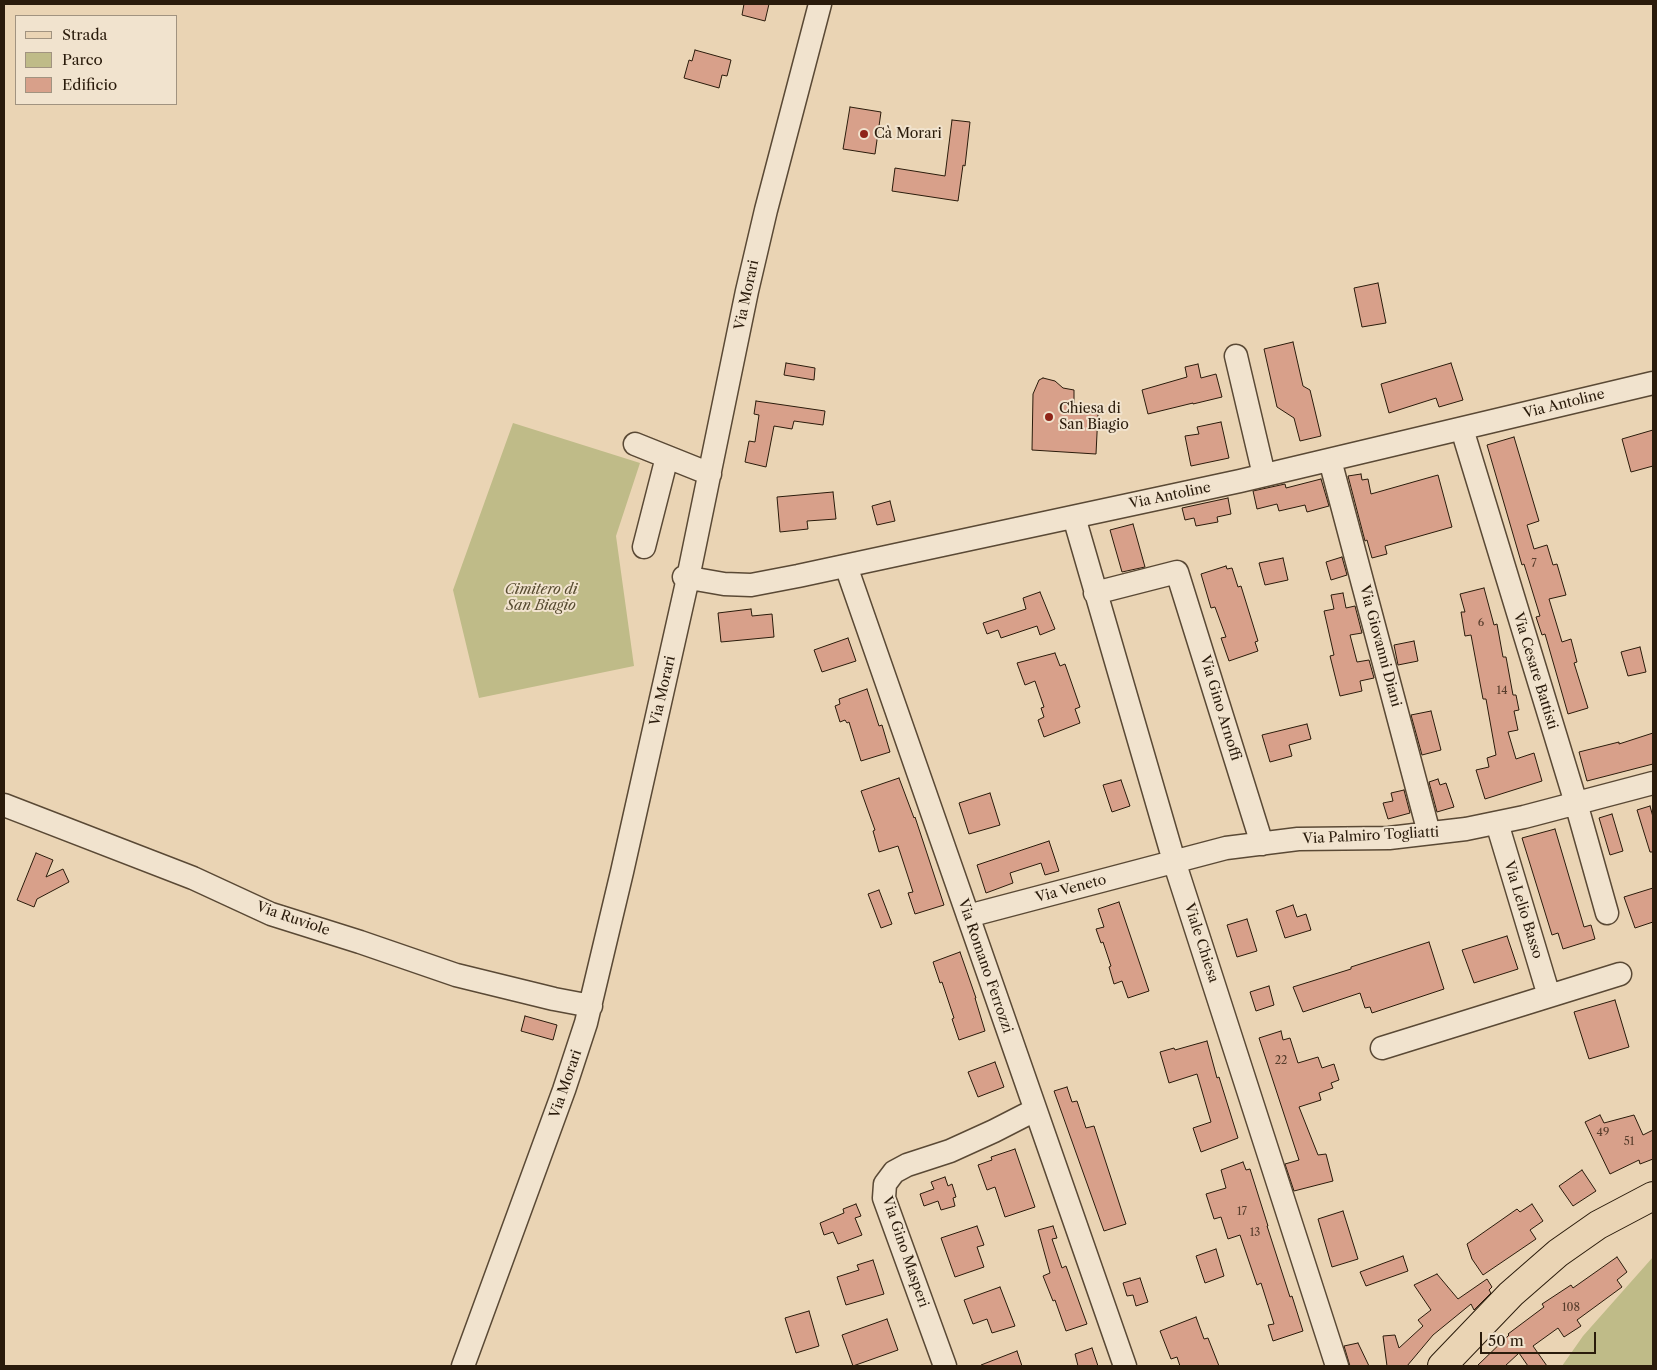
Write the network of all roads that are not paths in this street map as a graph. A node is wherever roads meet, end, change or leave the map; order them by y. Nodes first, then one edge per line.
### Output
1 (820, 4) edge
2 (1236, 356) dead end
3 (1653, 383) edge
4 (1462, 429) junction
5 (635, 444) dead end
6 (668, 458) junction
7 (1330, 460) junction
8 (710, 474) junction
9 (1264, 475) junction
10 (1074, 517) junction
11 (644, 547) dead end
12 (846, 566) junction
13 (686, 578) junction
14 (1095, 593) junction
15 (1653, 783) edge
16 (1576, 803) junction
17 (4, 805) edge
18 (1497, 823) junction
19 (1429, 833) junction
20 (1262, 844) junction
21 (1174, 861) junction
22 (1607, 913) dead end
23 (968, 916) junction
24 (1620, 974) dead end
25 (1549, 996) junction
26 (591, 1006) junction
27 (1382, 1048) dead end
28 (1035, 1110) junction
29 (1653, 1196) edge
30 (463, 1366) edge
31 (944, 1366) edge
32 (1124, 1366) edge
33 (1338, 1366) edge
34 (1442, 1366) edge

1 - 8 street, Via Morari
2 - 9 street
3 - 4 street, Via Antoline
4 - 7 street, Via Antoline
4 - 16 street, Via Cesare Battisti
5 - 6 street
6 - 8 street
6 - 11 street
7 - 9 street, Via Antoline
7 - 19 street, Via Giovanni Diani
8 - 13 street, Via Morari
9 - 10 street, Via Antoline
10 - 12 street, Via Antoline
10 - 14 street, Viale Chiesa
12 - 13 street, Via Antoline
12 - 23 street, Via Romano Ferrozzi
13 - 26 street, Via Morari
14 - 20 street, Via Gino Arnoffi
14 - 21 street, Viale Chiesa
15 - 16 street, Via Palmiro Togliatti
16 - 18 street, Via Palmiro Togliatti
16 - 22 street, Via Cesare Battisti
17 - 26 street, Via Ruviole
18 - 19 street, Via Palmiro Togliatti
18 - 25 street, Via Lelio Basso
19 - 20 street, Via Palmiro Togliatti
20 - 21 street, Via Palmiro Togliatti
21 - 23 street, Via Veneto
21 - 33 street, Viale Chiesa
23 - 28 street, Via Romano Ferrozzi
24 - 25 street
25 - 27 street
26 - 30 street, Via Morari
28 - 31 street, Via Gino Masperi
28 - 32 street, Via Romano Ferrozzi
29 - 34 main road

